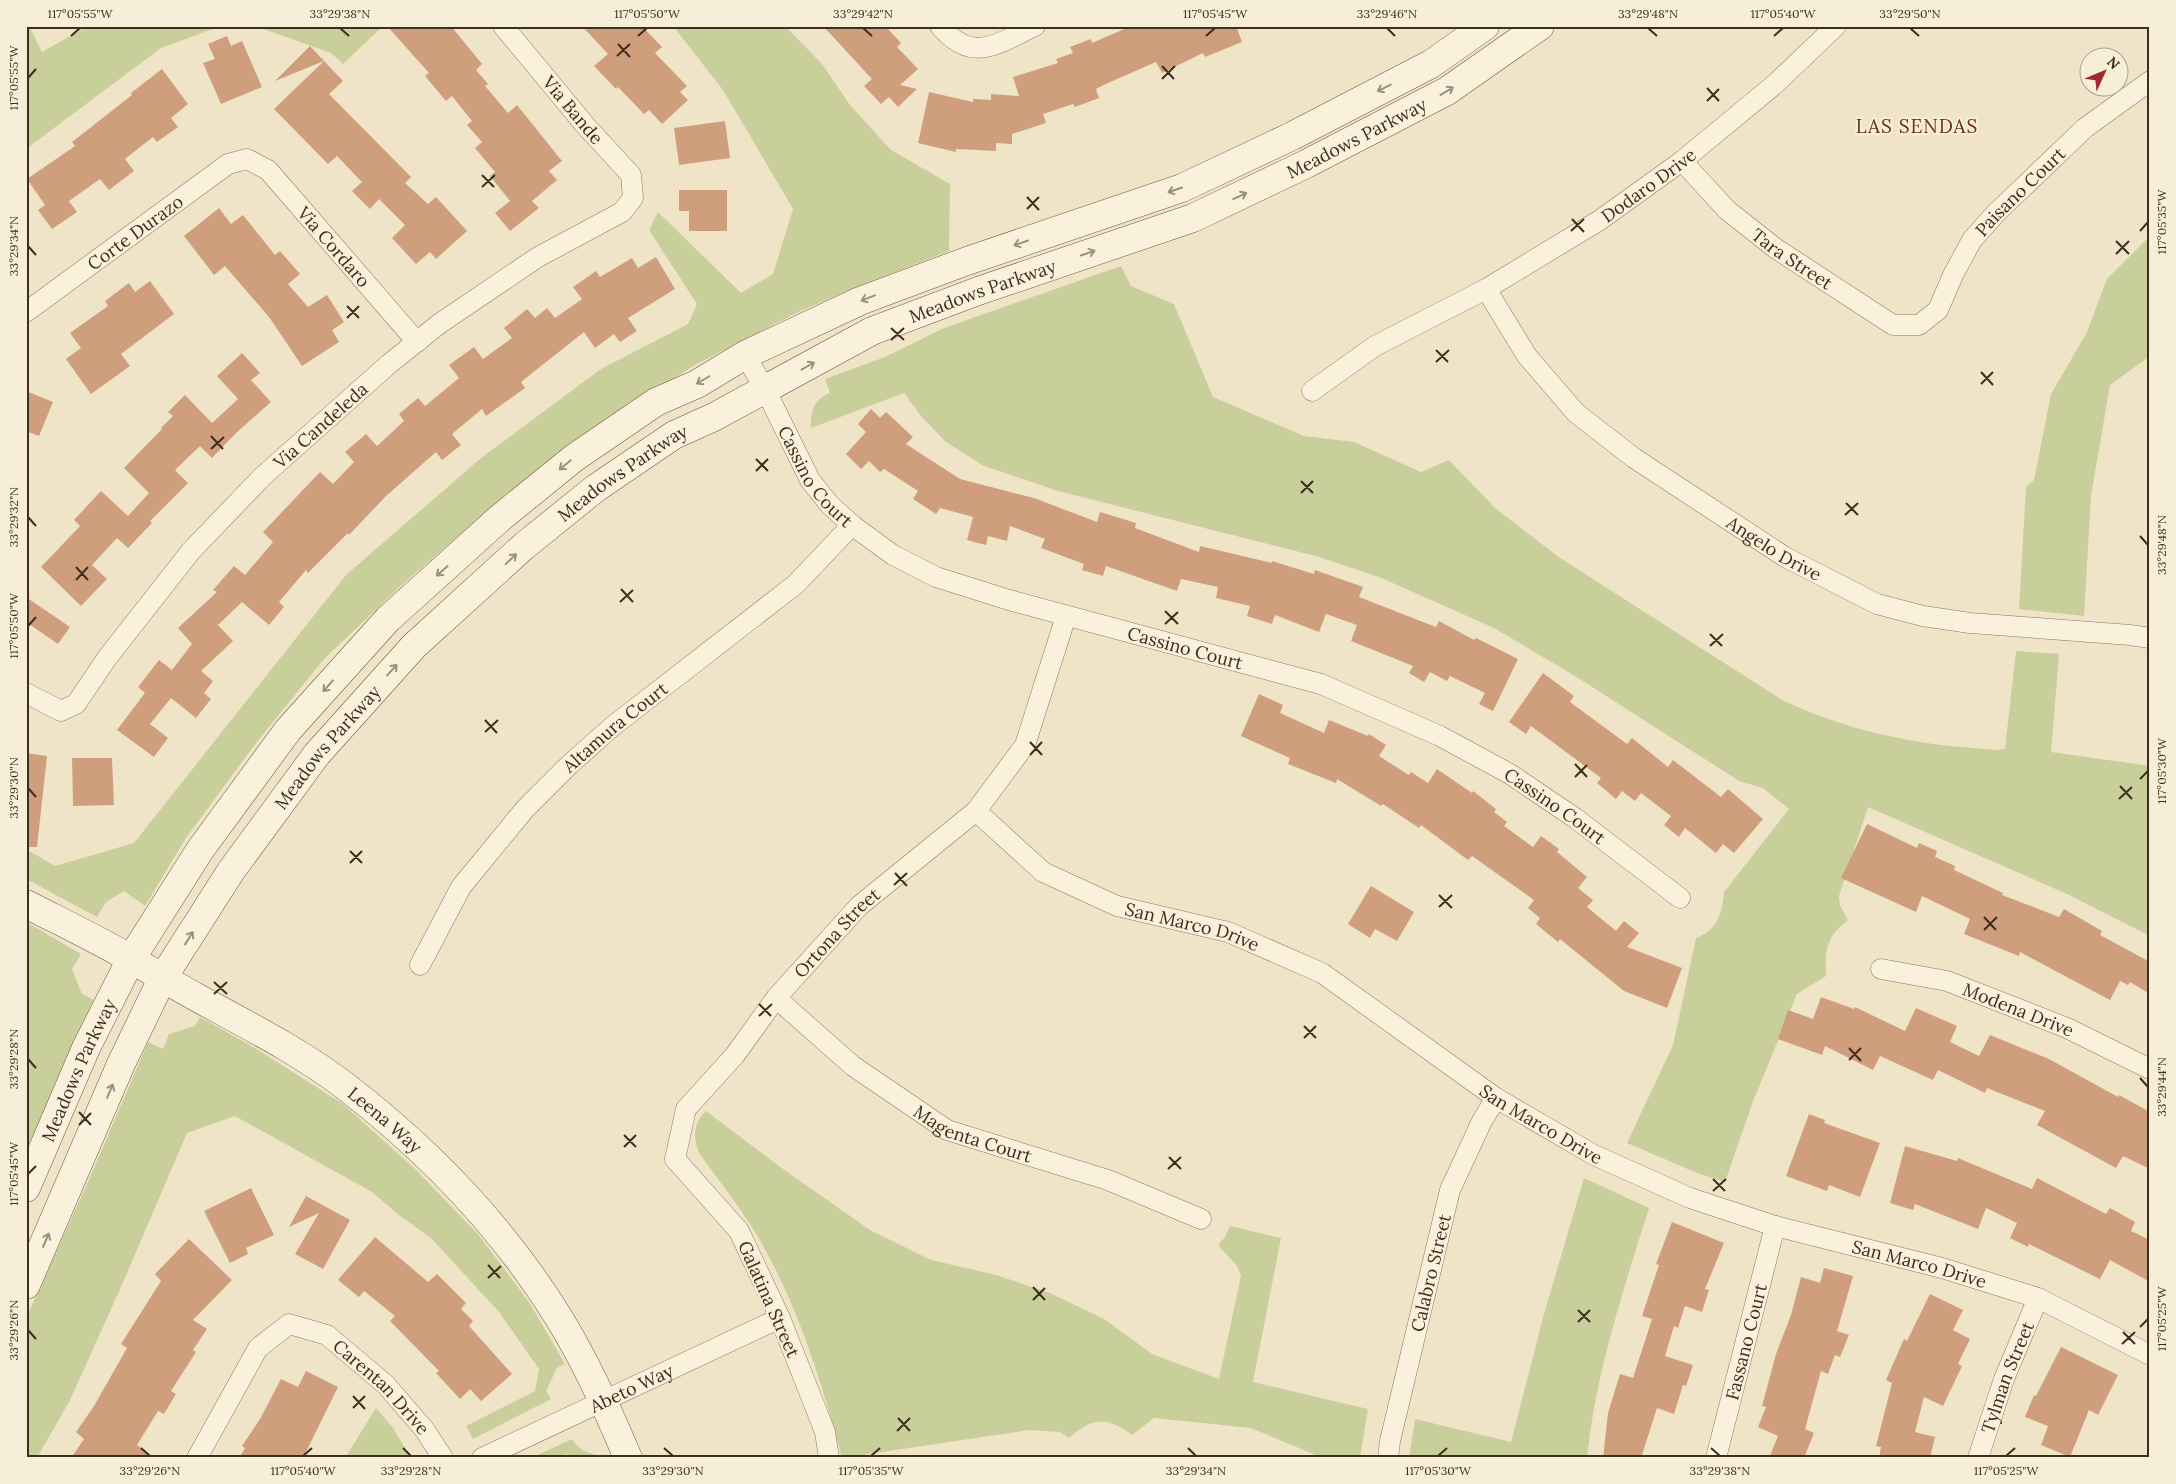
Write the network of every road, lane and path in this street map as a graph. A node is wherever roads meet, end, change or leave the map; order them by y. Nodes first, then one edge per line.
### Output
1 (503, 26) edge
2 (940, 26) edge
3 (1035, 26) edge
4 (1485, 26) edge
5 (1540, 26) edge
6 (1824, 30) edge
7 (2150, 81) edge
8 (247, 159) joint
9 (1682, 161) junction
10 (633, 198) joint
11 (1486, 289) junction
12 (26, 312) edge
13 (1920, 325) joint
14 (416, 342) junction
15 (745, 355) junction
16 (765, 389) junction
17 (1312, 391) dead end
18 (852, 526) junction
19 (1066, 616) junction
20 (2150, 638) edge
21 (26, 693) edge
22 (976, 812) junction
23 (1680, 898) dead end
24 (26, 904) edge
25 (131, 959) junction
26 (420, 965) dead end
27 (1881, 969) dead end
28 (162, 979) junction
29 (776, 998) junction
30 (2150, 1070) edge
31 (1496, 1098) junction
32 (675, 1159) joint
33 (26, 1188) edge
34 (1201, 1219) dead end
35 (1775, 1226) junction
36 (26, 1285) edge
37 (2038, 1298) junction
38 (780, 1318) junction
39 (2150, 1355) edge
40 (603, 1400) junction
41 (198, 1458) edge
42 (443, 1458) edge
43 (482, 1458) edge
44 (628, 1458) edge
45 (829, 1458) edge
46 (1388, 1458) edge
47 (1716, 1458) edge
48 (1978, 1458) edge

1 - 10 street, Via Bande
2 - 3 street
4 -> 15 main road, Meadows Parkway
16 -> 5 main road, Meadows Parkway
6 - 9 street, Dodaro Drive
7 - 13 street, Paisano Court
8 - 12 street, Corte Durazo
8 - 14 street, Via Cordaro
9 - 11 street, Dodaro Drive
9 - 13 street, Tara Street
10 - 14 street, Via Candeleda
11 - 17 street, Dodaro Drive
11 - 20 street, Angelo Drive
14 - 21 street, Via Candeleda
15 - 16 street, Cassino Court
15 -> 25 main road, Meadows Parkway
16 - 18 street, Cassino Court
28 -> 16 main road, Meadows Parkway
18 - 19 street, Cassino Court
18 - 26 street, Altamura Court
19 - 22 street, Ortona Street
19 - 23 street, Cassino Court
22 - 29 street, Ortona Street
22 - 31 street, San Marco Drive
24 - 25 main road, Leena Way
25 - 28 main road, Leena Way
25 - 33 main road, Meadows Parkway
27 - 30 street, Modena Drive
36 -> 28 main road, Meadows Parkway
28 - 40 main road, Leena Way
29 - 32 street, Ortona Street
29 - 34 street, Magenta Court
31 - 35 street, San Marco Drive
31 - 46 street, Calabro Street
32 - 38 street, Galatina Street
35 - 37 street, San Marco Drive
35 - 47 street, Fassano Court
37 - 39 street, San Marco Drive
37 - 48 street, Tylman Street
38 - 40 street, Abeto Way
38 - 45 street, Galatina Street
40 - 43 street, Abeto Way
40 - 44 main road, Leena Way
41 - 42 street, Carentan Drive

